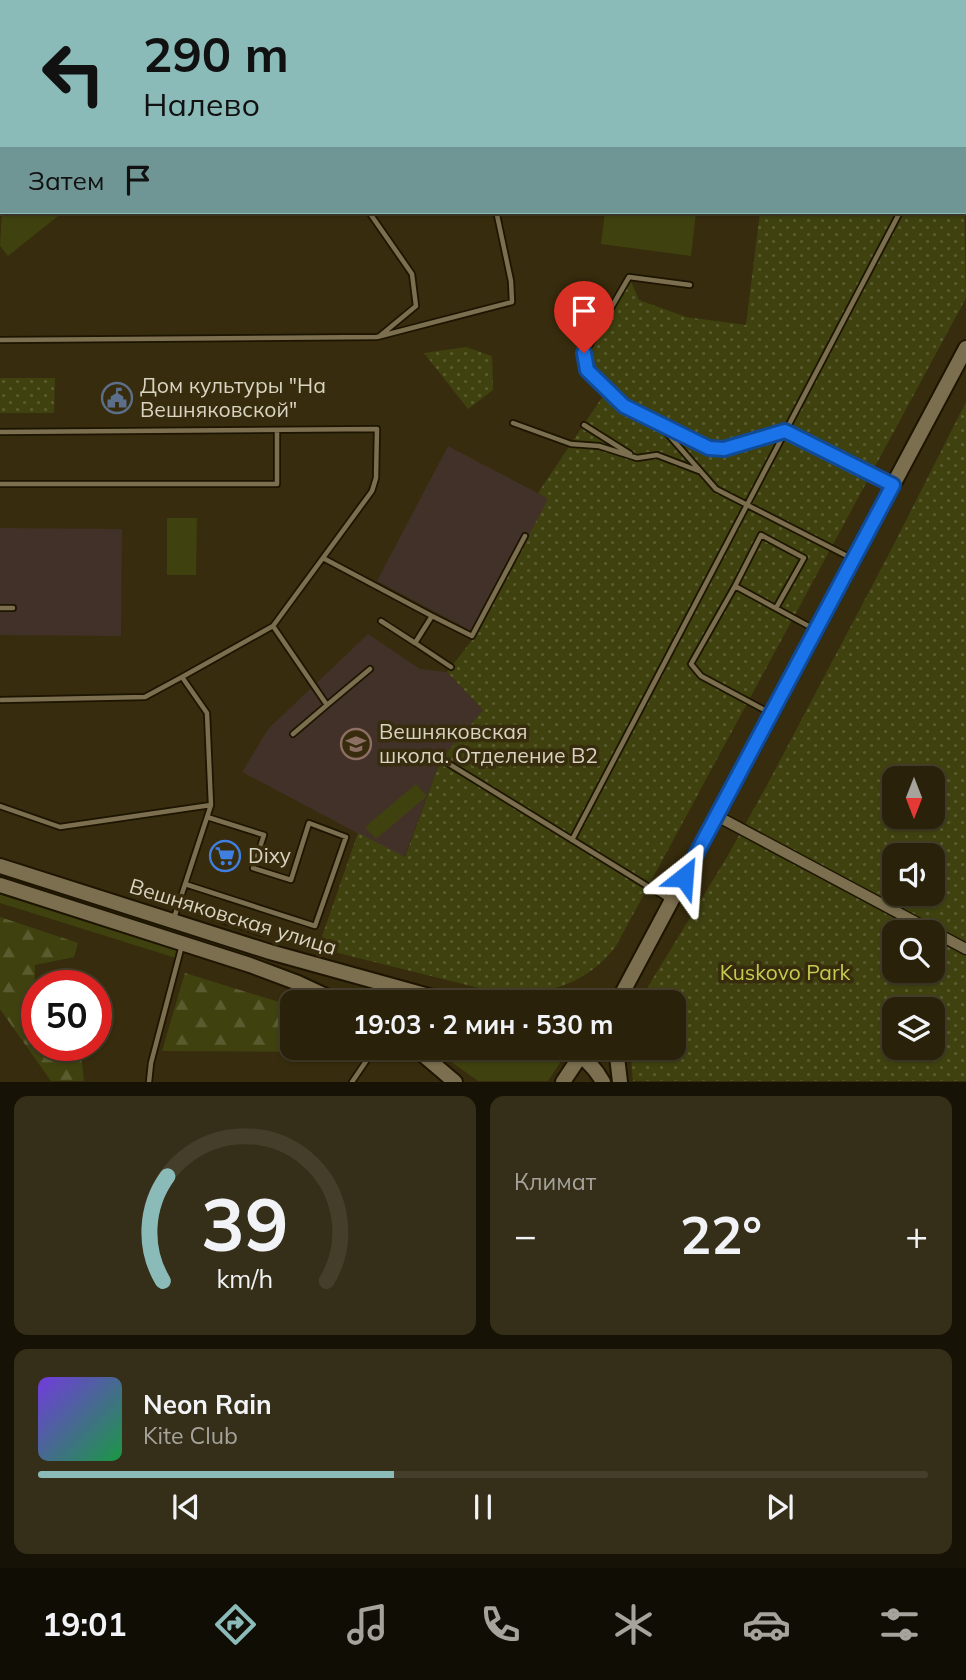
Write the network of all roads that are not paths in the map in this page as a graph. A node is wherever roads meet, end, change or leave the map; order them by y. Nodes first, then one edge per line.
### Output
1 (370, 214) edge
2 (496, 214) edge
3 (899, 214) edge
4 (690, 285) dead end
5 (377, 337) junction
6 (0, 340) edge
7 (966, 348) edge
8 (513, 423) dead end
9 (584, 425) dead end
10 (660, 425) junction
11 (277, 430) junction
12 (785, 431) junction
13 (0, 432) edge
14 (637, 458) junction
15 (700, 471) junction
16 (0, 484) edge
17 (893, 485) junction
18 (746, 505) junction
19 (525, 536) dead end
20 (323, 558) junction
21 (853, 560) junction
22 (735, 586) junction
23 (0, 608) edge
24 (13, 608) dead end
25 (776, 608) junction
26 (432, 616) junction
27 (381, 621) dead end
28 (273, 626) junction
29 (816, 630) junction
30 (415, 643) junction
31 (451, 667) dead end
32 (370, 669) dead end
33 (182, 677) junction
34 (1, 700) edge
35 (327, 705) junction
36 (771, 713) junction
37 (293, 734) dead end
38 (441, 759) dead end
39 (211, 805) junction
40 (0, 806) edge
41 (717, 816) junction
42 (207, 817) junction
43 (572, 841) junction
44 (0, 866) edge
45 (185, 884) junction
46 (0, 885) edge
47 (671, 901) junction
48 (178, 906) junction
49 (172, 922) junction
50 (261, 933) dead end
51 (182, 944) junction
52 (966, 949) edge
53 (312, 990) edge
54 (407, 990) edge
55 (624, 990) edge
56 (367, 1060) edge
57 (429, 1060) edge
58 (574, 1060) edge
59 (587, 1060) edge
60 (617, 1060) edge
61 (454, 1081) edge
62 (149, 1082) edge
63 (352, 1082) edge
64 (563, 1082) edge
65 (603, 1082) edge
66 (620, 1082) edge

1 - 5 lane
2 - 5 lane
3 - 12 lane
4 - 10 lane
5 - 6 lane
7 - 17 main road
8 - 14 lane
9 - 14 lane
10 - 12 lane
10 - 15 lane
11 - 13 lane
11 - 16 lane
11 - 20 lane
12 - 17 lane
12 - 18 lane
14 - 15 lane
15 - 18 lane
17 - 21 main road
18 - 21 lane
18 - 43 lane
19 - 26 lane
20 - 26 lane
20 - 28 lane
21 - 29 main road
22 - 25 lane
22 - 25 lane
22 - 36 lane
23 - 24 lane
25 - 29 lane
26 - 30 lane
27 - 30 lane
28 - 33 lane
28 - 35 lane
29 - 36 main road
30 - 31 lane
32 - 35 lane
33 - 34 lane
33 - 39 lane
35 - 37 lane
36 - 41 main road
38 - 43 lane
39 - 40 lane
39 - 42 lane
41 - 47 main road
41 - 52 street
42 - 45 lane
42 - 45 lane
43 - 47 lane
44 - 49 main road, Вешняковская улица
45 - 48 lane
46 - 51 main road, Вешняковская улица
47 - 55 main road
48 - 49 lane
48 - 50 lane
49 - 54 main road, Вешняковская улица
51 - 53 main road, Вешняковская улица
51 - 62 lane
56 - 63 lane
57 - 61 main road
58 - 64 main road
59 - 65 main road
60 - 66 main road

